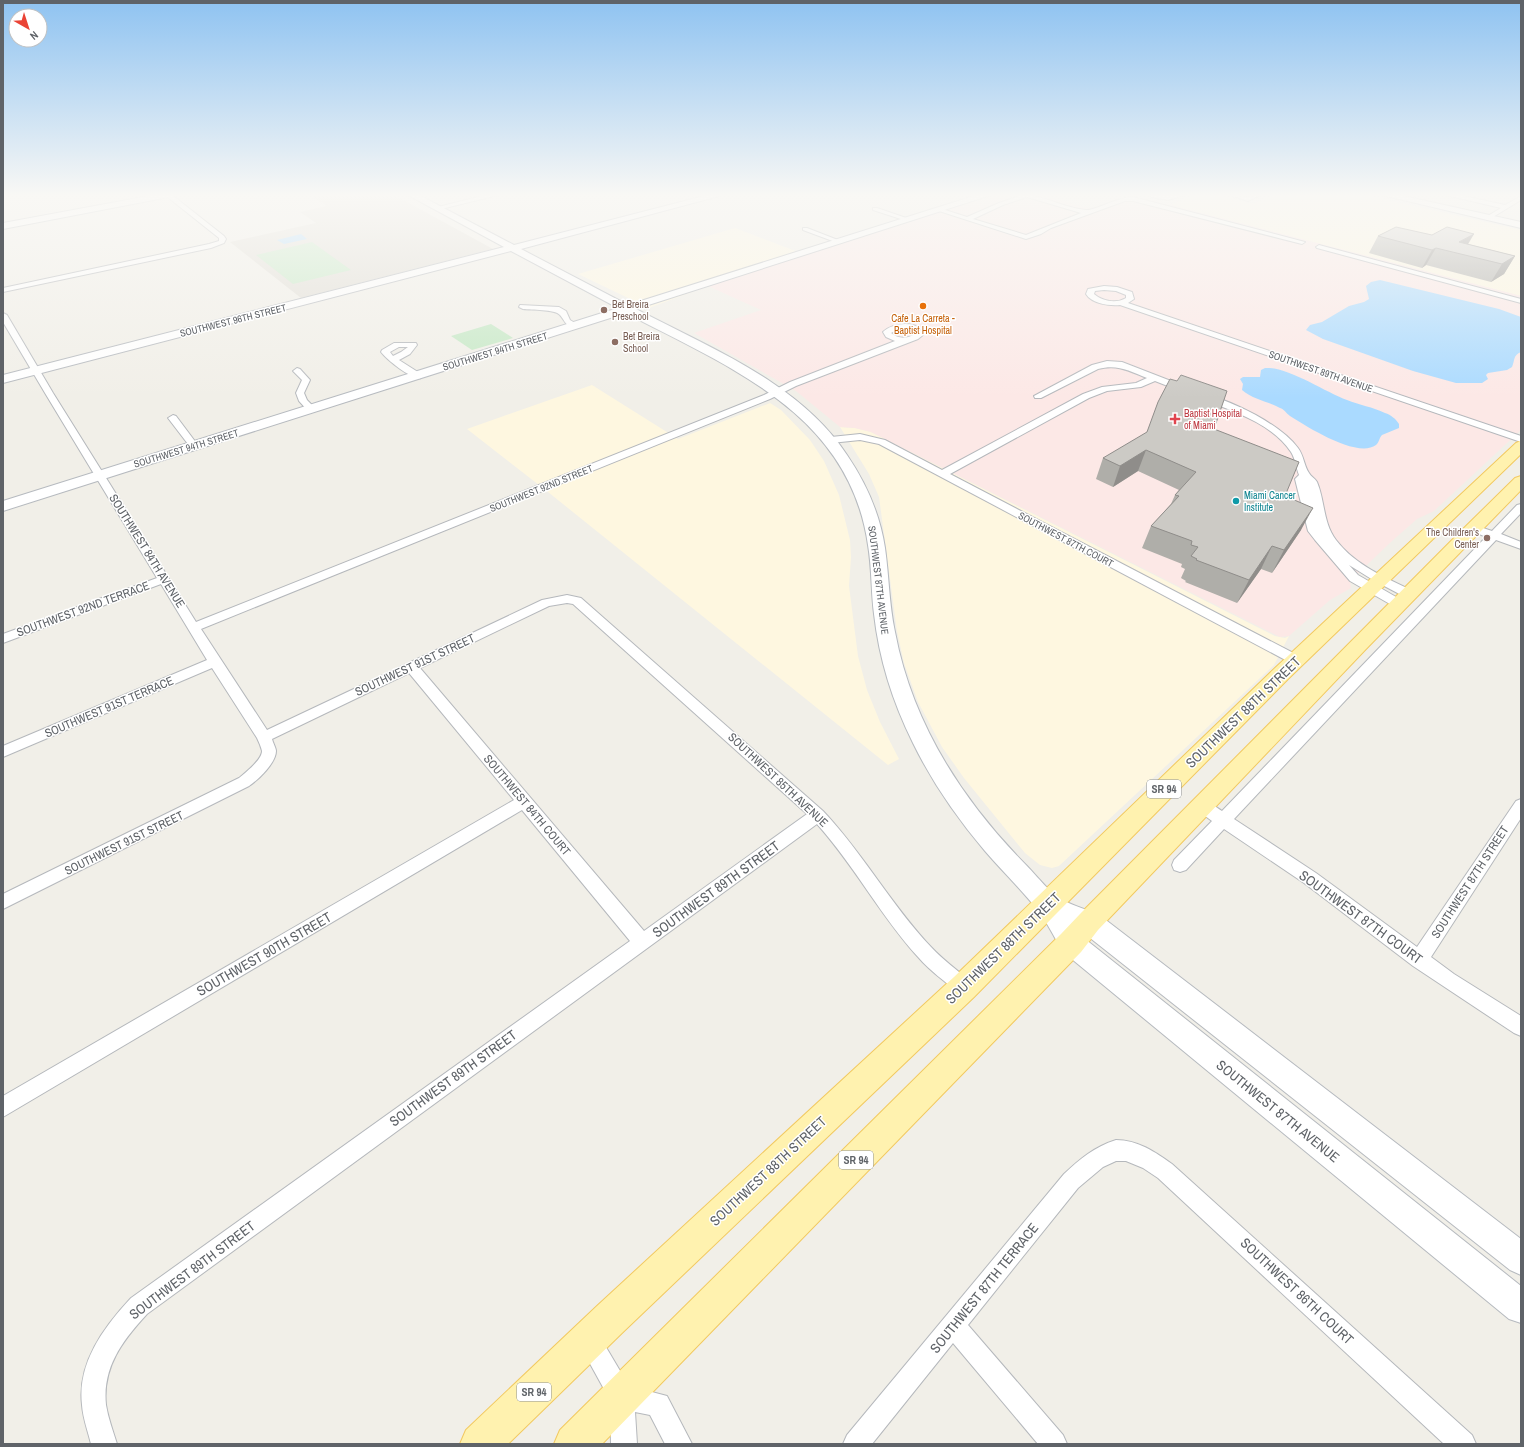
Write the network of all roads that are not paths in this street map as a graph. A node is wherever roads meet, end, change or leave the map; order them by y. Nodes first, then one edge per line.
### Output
1 (134, 263) edge
2 (461, 263) edge
3 (540, 263) edge
4 (775, 263) edge
5 (1381, 263) edge
6 (1458, 283) junction
7 (3, 290) edge
8 (1521, 297) edge
9 (1130, 299) junction
10 (1521, 301) edge
11 (1121, 303) junction
12 (523, 307) dead end
13 (628, 309) junction
14 (3, 316) edge
15 (576, 326) junction
16 (7, 330) edge
17 (893, 337) junction
18 (908, 339) junction
19 (886, 347) junction
20 (392, 359) dead end
21 (36, 371) junction
22 (297, 371) dead end
23 (1351, 372) dead end
24 (418, 376) junction
25 (1154, 378) junction
26 (3, 379) edge
27 (778, 391) junction
28 (1038, 396) dead end
29 (311, 409) junction
30 (173, 418) dead end
31 (1521, 439) edge
32 (831, 440) junction
33 (194, 446) junction
34 (1521, 446) edge
35 (942, 474) junction
36 (100, 475) junction
37 (1521, 480) edge
38 (3, 506) edge
39 (1521, 507) edge
40 (1447, 517) junction
41 (1474, 528) junction
42 (1494, 536) junction
43 (1521, 546) edge
44 (164, 579) junction
45 (1376, 585) junction
46 (567, 599) joint
47 (1404, 599) junction
48 (195, 627) junction
49 (3, 639) edge
50 (1296, 660) junction
51 (215, 662) junction
52 (411, 667) junction
53 (264, 737) junction
54 (3, 752) edge
55 (244, 782) joint
56 (525, 801) junction
57 (1521, 804) edge
58 (1202, 806) junction
59 (818, 816) junction
60 (1224, 820) junction
61 (1180, 865) dead end
62 (3, 902) edge
63 (1048, 904) junction
64 (1080, 932) junction
65 (642, 942) junction
66 (1419, 960) junction
67 (964, 987) junction
68 (1521, 1027) edge
69 (3, 1107) edge
70 (1123, 1150) joint
71 (1521, 1259) edge
72 (1521, 1306) edge
73 (954, 1326) junction
74 (589, 1339) junction
75 (622, 1396) junction
76 (104, 1444) edge
77 (480, 1444) edge
78 (574, 1444) edge
79 (624, 1444) edge
80 (679, 1444) edge
81 (856, 1444) edge
82 (1054, 1444) edge
83 (1463, 1444) edge

1 - 7 street
2 - 21 street, SOUTHWEST 96TH STREET
3 - 13 street, SOUTHWEST 87TH AVENUE
4 - 13 street, SOUTHWEST 94TH STREET
5 - 6 street
6 - 8 street
6 - 10 street
9 - 11 street
9 - 11 street, SOUTHWEST 89TH AVENUE
9 - 23 street, SOUTHWEST 89TH AVENUE
11 - 31 street, SOUTHWEST 89TH AVENUE
12 - 15 street
13 - 15 street, SOUTHWEST 94TH STREET
13 - 27 street, SOUTHWEST 87TH AVENUE
14 - 16 street, SOUTHWEST 84TH AVENUE
15 - 24 street, SOUTHWEST 94TH STREET
16 - 21 street, SOUTHWEST 84TH AVENUE
17 - 18 street
17 - 18 street
17 - 19 street
18 - 19 street, SOUTHWEST 92ND STREET
19 - 27 street, SOUTHWEST 92ND STREET
20 - 24 street
21 - 26 street, SOUTHWEST 96TH STREET
21 - 36 street, SOUTHWEST 84TH AVENUE
22 - 29 street
24 - 29 street, SOUTHWEST 94TH STREET
25 - 28 street
25 - 35 street
25 - 45 street
27 - 32 street, SOUTHWEST 87TH AVENUE
27 - 48 street, SOUTHWEST 92ND STREET
29 - 33 street, SOUTHWEST 94TH STREET
30 - 33 street
32 - 35 street, SOUTHWEST 87TH COURT
32 - 63 street, SOUTHWEST 87TH AVENUE
33 - 36 street, SOUTHWEST 94TH STREET
34 - 40 main road, SOUTHWEST 88TH STREET / SR 94
35 - 50 street, SOUTHWEST 87TH COURT
36 - 38 street, SOUTHWEST 94TH STREET
36 - 44 street, SOUTHWEST 84TH AVENUE
37 - 41 main road, SR 94
39 - 42 street
40 - 41 main road
40 - 45 main road, SOUTHWEST 88TH STREET / SR 94
41 - 42 street
41 - 47 main road, SR 94
42 - 43 street
42 - 60 street
44 - 48 street, SOUTHWEST 84TH AVENUE
44 - 49 street, SOUTHWEST 92ND TERRACE
45 - 47 street
45 - 50 main road, SOUTHWEST 88TH STREET / SR 94
46 - 52 street, SOUTHWEST 91ST STREET
46 - 59 street, SOUTHWEST 85TH AVENUE
47 - 58 main road, SR 94
48 - 51 street, SOUTHWEST 84TH AVENUE
50 - 63 main road, SOUTHWEST 88TH STREET / SR 94
51 - 53 street, SOUTHWEST 84TH AVENUE
51 - 54 street, SOUTHWEST 91ST TERRACE
52 - 53 street, SOUTHWEST 91ST STREET
52 - 56 street, SOUTHWEST 84TH COURT
53 - 55 street, SOUTHWEST 84TH AVENUE
55 - 62 street, SOUTHWEST 91ST STREET
56 - 65 street, SOUTHWEST 84TH COURT
56 - 69 street, SOUTHWEST 90TH STREET
57 - 66 street, SOUTHWEST 87TH STREET
58 - 60 street, SOUTHWEST 87TH COURT
58 - 64 main road, SR 94
59 - 65 street, SOUTHWEST 89TH STREET
59 - 67 street, SOUTHWEST 85TH AVENUE
60 - 61 street
60 - 66 street, SOUTHWEST 87TH COURT
63 - 64 street, SOUTHWEST 87TH AVENUE
63 - 67 main road, SOUTHWEST 88TH STREET / SR 94
64 - 71 street, SOUTHWEST 87TH AVENUE
64 - 72 street, SOUTHWEST 87TH AVENUE
64 - 75 main road, SR 94
65 - 76 street, SOUTHWEST 89TH STREET
66 - 68 street, SOUTHWEST 87TH COURT
67 - 74 main road, SOUTHWEST 88TH STREET / SR 94
70 - 73 street, SOUTHWEST 87TH TERRACE
70 - 83 street, SOUTHWEST 86TH COURT
73 - 81 street, SOUTHWEST 87TH TERRACE
73 - 82 street
74 - 75 street
74 - 77 main road, SOUTHWEST 88TH STREET / SR 94
75 - 78 main road, SR 94
75 - 79 street
75 - 80 street

